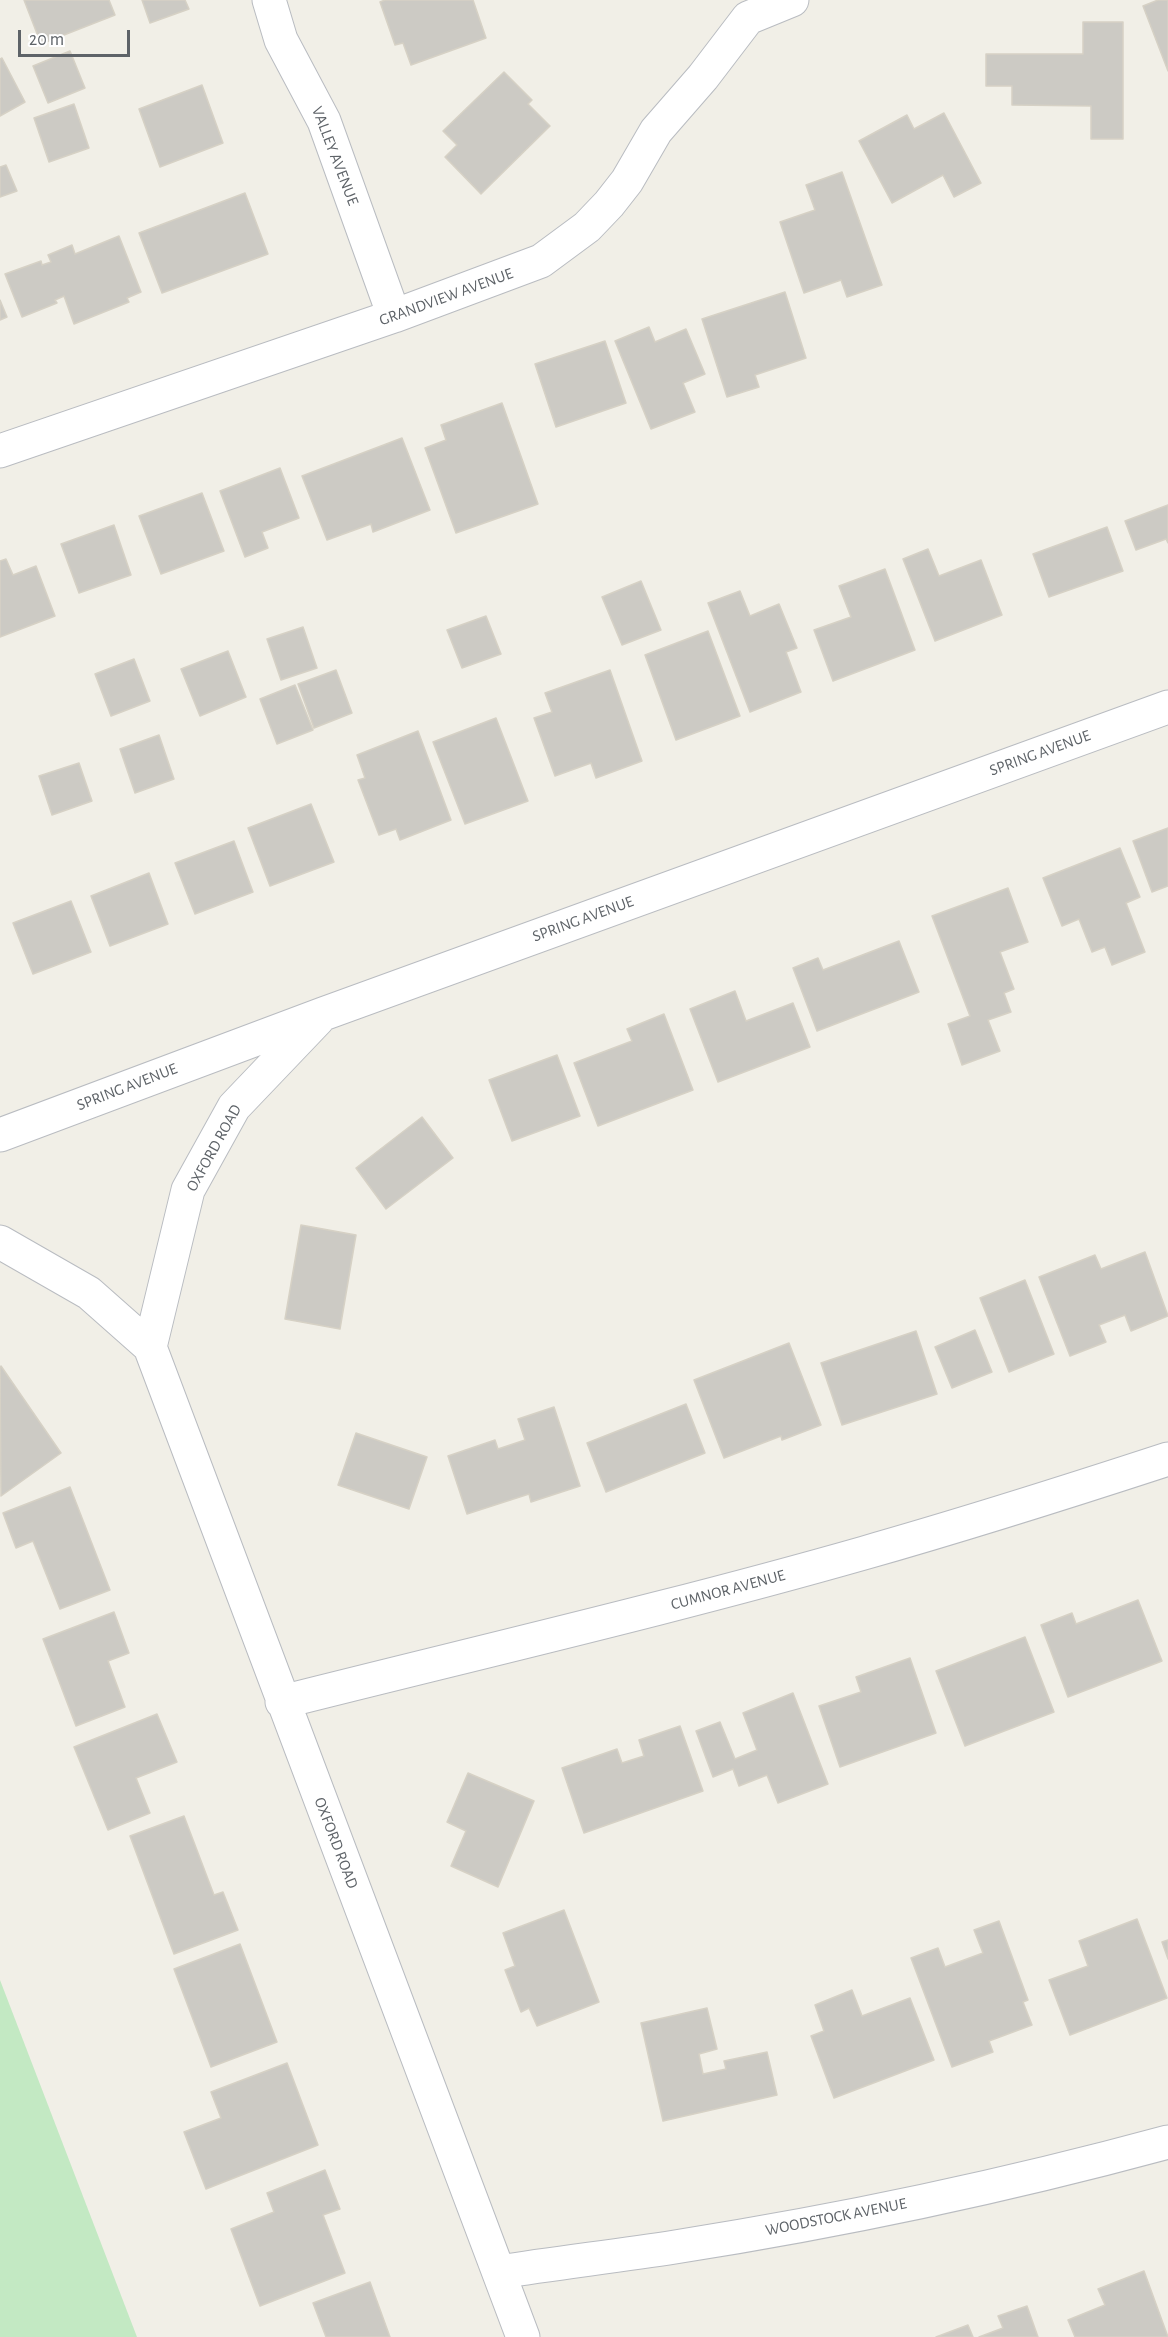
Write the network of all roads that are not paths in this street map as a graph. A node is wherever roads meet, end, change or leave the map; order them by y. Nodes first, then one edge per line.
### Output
1 (269, 0) edge
2 (792, 0) edge
3 (394, 316) junction
4 (0, 451) edge
5 (1168, 707) edge
6 (323, 1014) junction
7 (0, 1136) edge
8 (0, 1242) edge
9 (150, 1347) junction
10 (1168, 1459) edge
11 (282, 1702) junction
12 (1168, 2142) edge
13 (499, 2272) junction
14 (524, 2337) edge

1 - 3 street, VALLEY AVENUE
2 - 3 street, GRANDVIEW AVENUE
3 - 4 street, GRANDVIEW AVENUE
5 - 6 street, SPRING AVENUE
6 - 7 street, SPRING AVENUE
6 - 9 street, OXFORD ROAD
8 - 9 street, OXFORD ROAD
9 - 11 street, OXFORD ROAD
10 - 11 street, CUMNOR AVENUE
11 - 13 street, OXFORD ROAD
12 - 13 street, WOODSTOCK AVENUE
13 - 14 street, OXFORD ROAD

